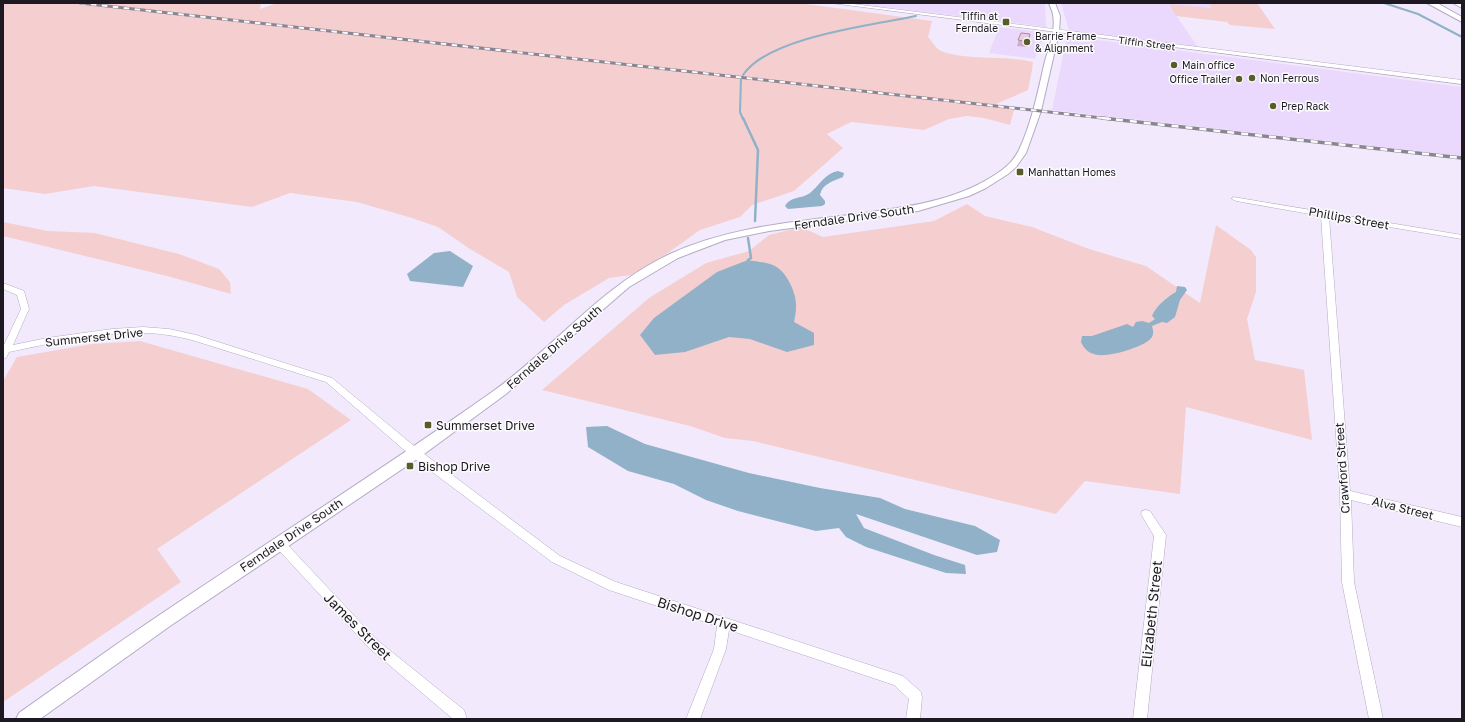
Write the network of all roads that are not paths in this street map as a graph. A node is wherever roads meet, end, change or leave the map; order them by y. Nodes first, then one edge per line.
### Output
1 (833, 3) edge
2 (1052, 3) edge
3 (1431, 3) edge
4 (1457, 3) edge
5 (856, 4) edge
6 (1462, 6) edge
7 (1462, 20) edge
8 (1056, 32) junction
9 (1462, 82) edge
10 (1236, 199) dead end
11 (1325, 214) junction
12 (1462, 237) edge
13 (3, 286) edge
14 (5, 352) edge
15 (415, 453) junction
16 (1345, 494) junction
17 (1146, 514) dead end
18 (1462, 522) edge
19 (280, 543) junction
20 (724, 622) junction
21 (25, 719) edge
22 (460, 719) edge
23 (693, 719) edge
24 (913, 719) edge
25 (1140, 719) edge
26 (1376, 719) edge

1 - 5 street, Tiffin Street
2 - 8 main road, Ferndale Drive South
3 - 7 highway
4 - 6 highway
5 - 8 street, Tiffin Street
8 - 9 street, Tiffin Street
8 - 15 main road, Ferndale Drive South
10 - 11 street, Phillips Street
11 - 12 street, Phillips Street
11 - 16 street, Crawford Street
13 - 14 street
14 - 15 street, Summerset Drive
15 - 19 main road, Ferndale Drive South
15 - 20 street, Bishop Drive
16 - 18 street, Alva Street
16 - 26 street, Crawford Street
17 - 25 street, Elizabeth Street
19 - 21 main road, Ferndale Drive South
19 - 22 street, James Street
20 - 23 street
20 - 24 street, Bishop Drive

